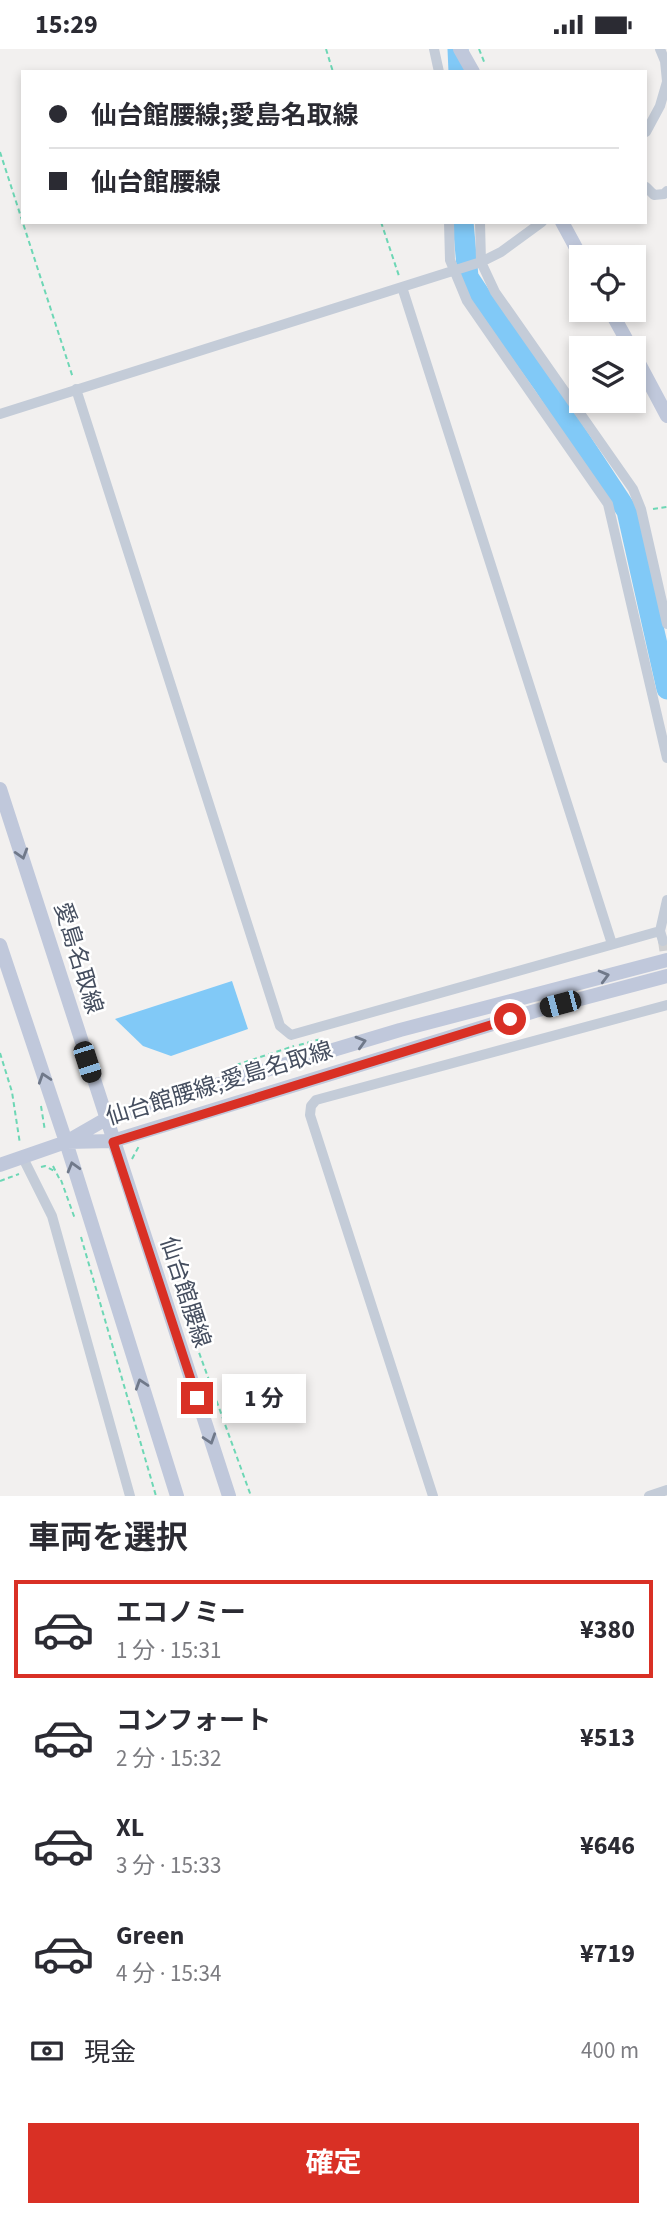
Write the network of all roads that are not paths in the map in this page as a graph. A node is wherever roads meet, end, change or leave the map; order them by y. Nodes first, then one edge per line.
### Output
1 (434, 49) edge
2 (460, 49) edge
3 (660, 49) edge
4 (439, 70) edge
5 (472, 70) edge
6 (667, 82) edge
7 (647, 130) edge
8 (647, 188) edge
9 (667, 191) edge
10 (449, 224) edge
11 (480, 224) edge
12 (539, 224) edge
13 (563, 224) edge
14 (574, 245) edge
15 (479, 263) junction
16 (456, 268) junction
17 (402, 288) junction
18 (646, 377) edge
19 (76, 389) junction
20 (0, 414) edge
21 (667, 416) edge
22 (667, 624) edge
23 (667, 758) edge
24 (0, 789) edge
25 (667, 900) edge
26 (612, 943) junction
27 (0, 946) edge
28 (667, 960) edge
29 (667, 976) edge
30 (667, 1005) edge
31 (106, 1119) junction
32 (66, 1142) junction
33 (113, 1142) junction
34 (23, 1158) junction
35 (0, 1165) edge
36 (667, 1490) edge
37 (130, 1496) edge
38 (177, 1496) edge
39 (229, 1496) edge
40 (433, 1496) edge
41 (649, 1496) edge

1 - 4 street
2 - 5 main road
3 - 6 street
6 - 7 street
8 - 9 street
10 - 16 street
11 - 15 street
12 - 15 street
13 - 14 main road
15 - 16 street
15 - 22 street
16 - 17 street
16 - 23 street
17 - 19 street
17 - 26 street
18 - 21 main road
19 - 20 street
19 - 26 street
24 -> 31 main road, 愛島名取線
25 - 26 street
32 -> 27 main road
31 -> 28 main road, 仙台館腰線;愛島名取線
29 - 33 main road, 仙台館腰線;愛島名取線
30 - 40 street
31 - 32 main road, 仙台館腰線;愛島名取線
31 - 33 main road, 愛島名取線
32 - 33 main road, 仙台館腰線;愛島名取線
32 - 34 main road
38 -> 32 main road
33 -> 39 main road, 仙台館腰線
34 - 35 main road
34 - 37 street
36 - 41 street

